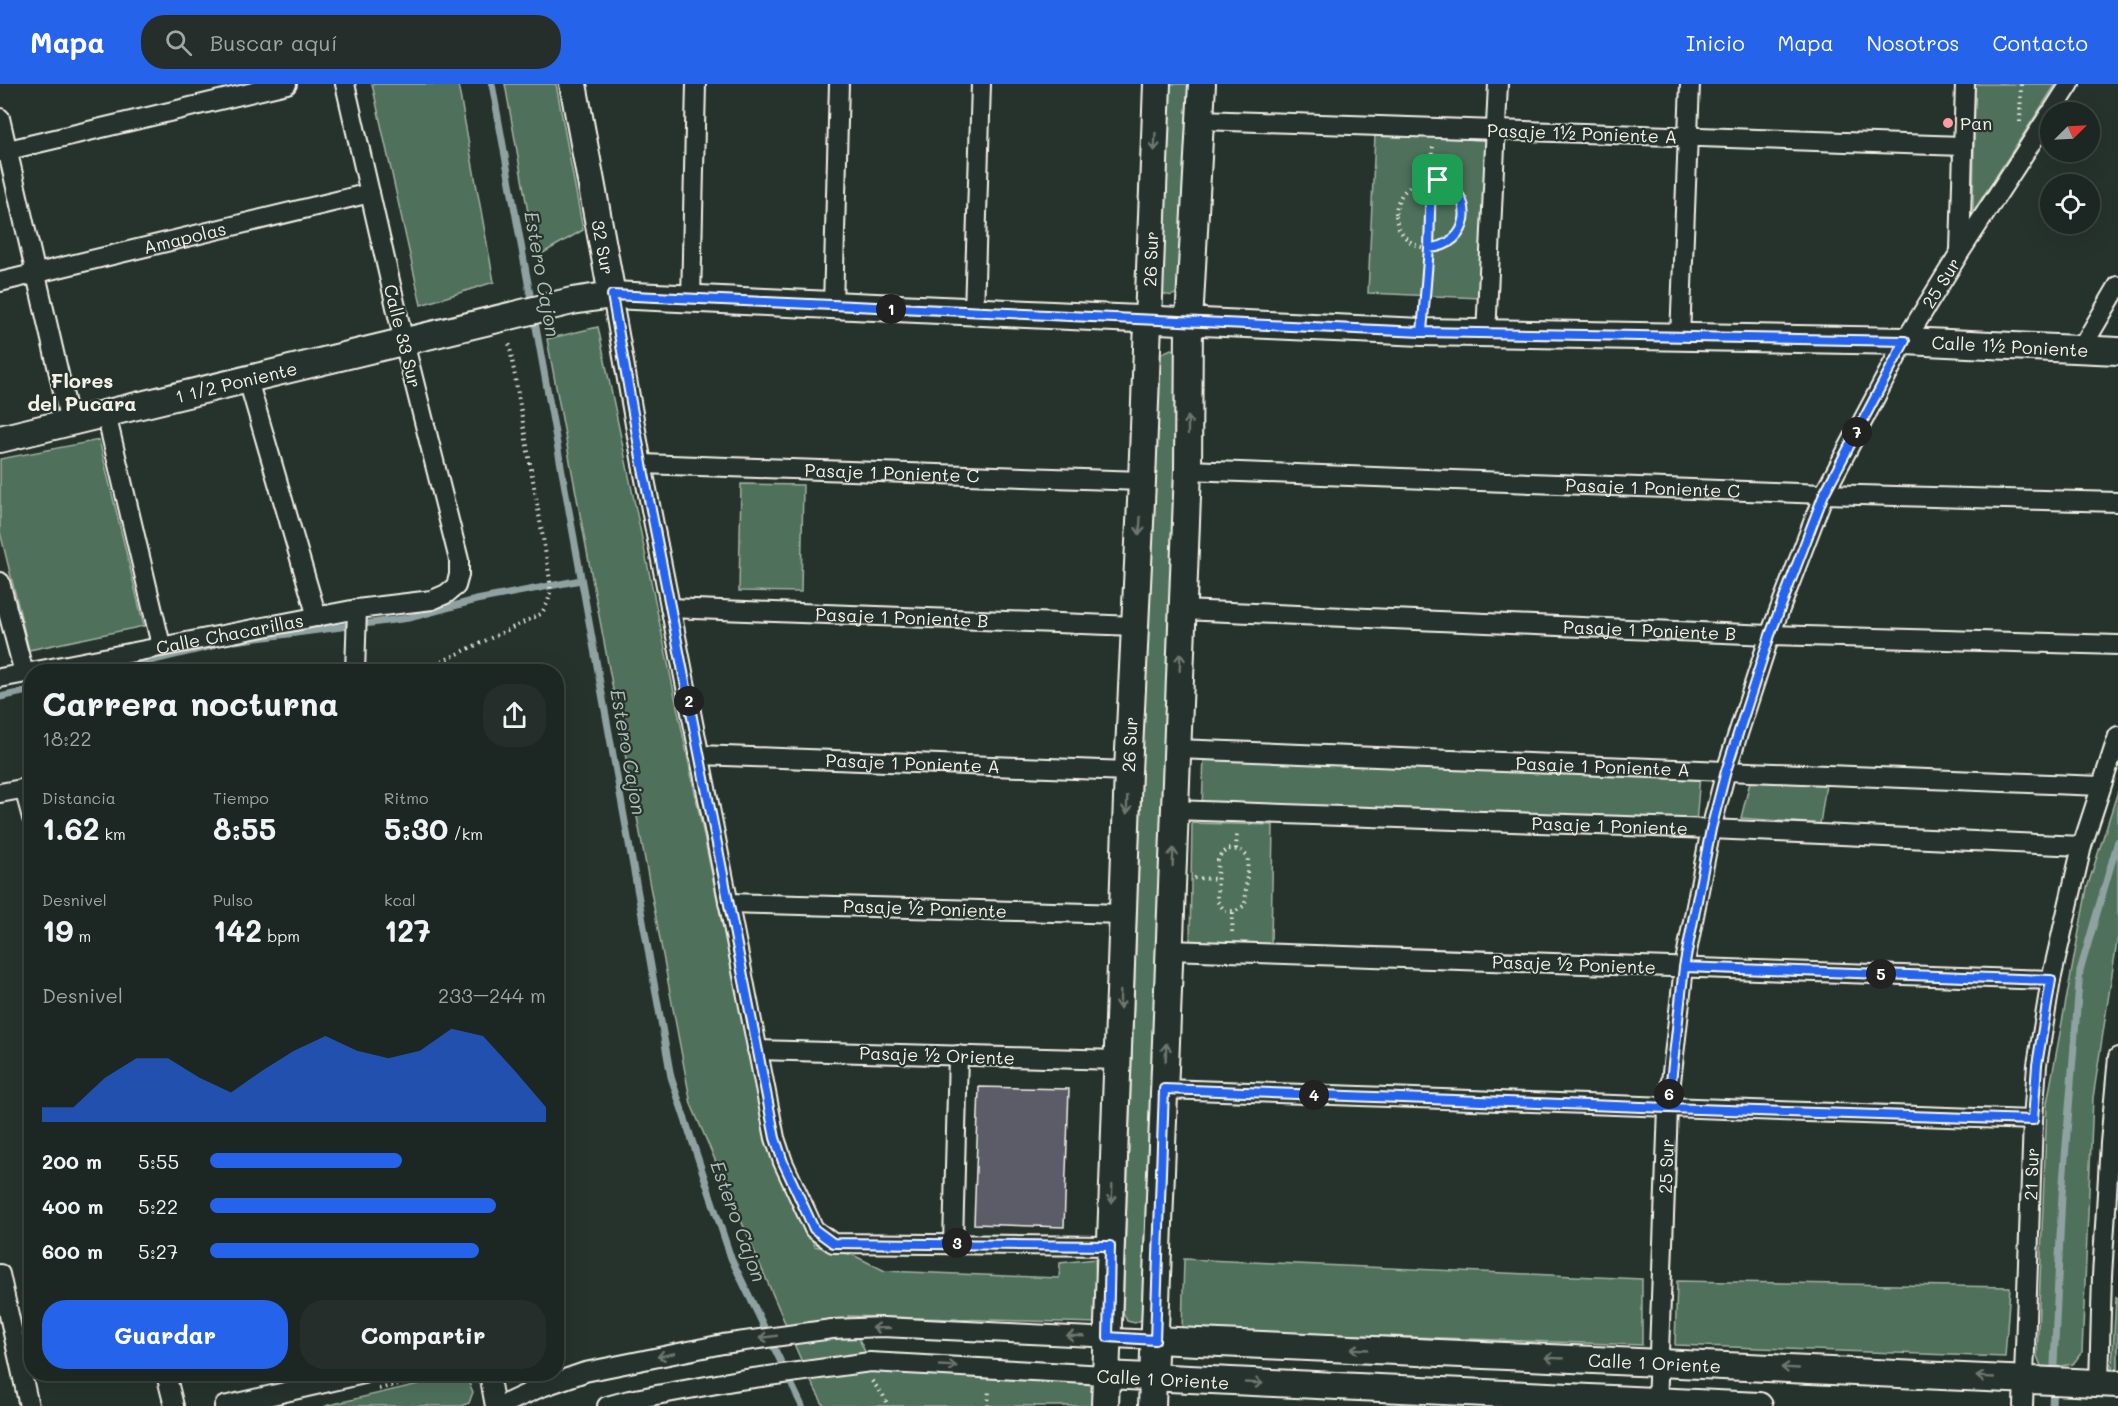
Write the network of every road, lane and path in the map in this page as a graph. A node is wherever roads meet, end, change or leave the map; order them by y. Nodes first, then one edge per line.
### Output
1 (287, 84) edge
2 (345, 84) edge
3 (573, 84) edge
4 (696, 84) edge
5 (839, 84) edge
6 (981, 84) edge
7 (1157, 84) edge
8 (1202, 84) edge
9 (1498, 84) edge
10 (1690, 84) edge
11 (1965, 84) edge
12 (2070, 84) edge
13 (2058, 102) edge
14 (0, 118) edge
15 (1200, 120) junction
16 (1434, 128) junction
17 (1496, 130) junction
18 (2040, 130) edge
19 (1688, 137) junction
20 (1963, 146) junction
21 (4, 151) edge
22 (1431, 179) junction
23 (370, 193) junction
24 (1429, 248) junction
25 (1960, 252) junction
26 (37, 273) junction
27 (0, 282) edge
28 (2118, 286) edge
29 (612, 295) junction
30 (691, 299) junction
31 (833, 306) junction
32 (974, 313) junction
33 (1147, 321) junction
34 (1189, 322) junction
35 (474, 325) joint
36 (1422, 332) junction
37 (1486, 334) junction
38 (1680, 337) junction
39 (516, 340) dead end
40 (1905, 341) junction
41 (404, 342) junction
42 (2081, 349) junction
43 (2118, 351) edge
44 (248, 380) junction
45 (106, 414) junction
46 (70, 422) junction
47 (0, 439) edge
48 (642, 464) junction
49 (1188, 470) junction
50 (1142, 481) junction
51 (1824, 494) junction
52 (2118, 502) edge
53 (0, 582) edge
54 (456, 586) joint
55 (670, 608) junction
56 (357, 609) junction
57 (1182, 610) junction
58 (316, 617) junction
59 (1135, 626) junction
60 (1770, 635) junction
61 (161, 645) junction
62 (2118, 645) edge
63 (68, 664) edge
64 (355, 664) edge
65 (437, 664) edge
66 (24, 673) joint
67 (0, 678) edge
68 (2118, 736) edge
69 (1177, 749) junction
70 (699, 755) junction
71 (1128, 771) junction
72 (1726, 771) junction
73 (2101, 786) junction
74 (24, 788) edge
75 (0, 793) edge
76 (1174, 810) junction
77 (1711, 829) junction
78 (2082, 846) junction
79 (1248, 857) joint
80 (728, 903) junction
81 (1123, 915) junction
82 (1169, 950) junction
83 (1684, 967) junction
84 (2051, 980) junction
85 (757, 1050) junction
86 (958, 1055) junction
87 (2118, 1057) edge
88 (1118, 1060) junction
89 (1164, 1089) junction
90 (1668, 1108) junction
91 (2033, 1120) junction
92 (2114, 1143) edge
93 (953, 1243) junction
94 (1110, 1246) junction
95 (0, 1274) edge
96 (2110, 1276) edge
97 (5, 1314) edge
98 (1108, 1337) junction
99 (1155, 1340) junction
100 (1659, 1362) junction
101 (867, 1373) dead end
102 (1106, 1376) junction
103 (1154, 1378) junction
104 (564, 1379) edge
105 (2043, 1380) junction
106 (168, 1381) edge
107 (333, 1381) edge
108 (490, 1381) edge
109 (559, 1381) edge
110 (2109, 1383) edge
111 (989, 1387) dead end
112 (1658, 1404) edge
113 (29, 1406) edge
114 (174, 1406) edge
115 (224, 1406) edge
116 (495, 1406) edge
117 (500, 1406) edge
118 (607, 1406) edge
119 (888, 1406) edge
120 (988, 1406) edge
121 (1105, 1406) edge
122 (1152, 1406) edge
123 (1760, 1406) edge
124 (2023, 1406) edge

1 - 21 street
2 - 23 street, Calle 33 Sur
3 - 29 street, 32 Sur
4 - 30 street
5 - 31 street
6 - 32 street
7 -> 33 street, 26 Sur
8 - 15 street
9 - 17 street
10 - 19 street
11 - 20 street, 25 Sur
12 - 13 street
14 - 21 street
15 - 16 street, Pasaje 1½ Poniente A
15 - 34 street
16 - 17 street, Pasaje 1½ Poniente A
16 - 22 path
17 - 19 street, Pasaje 1½ Poniente A
17 - 37 street
18 - 25 street
19 - 20 street, Pasaje 1½ Poniente A
19 - 38 street
20 - 25 street, 25 Sur
21 - 26 street
22 - 24 path
22 - 24 path
22 - 24 path
23 - 26 street, Amapolas
23 - 41 street, Calle 33 Sur
24 - 36 path
25 - 40 street, 25 Sur
26 - 27 street, Amapolas
26 - 46 street
28 - 42 street
29 - 30 street, Calle 1½ Poniente
29 - 35 street, Calle 1½ Poniente
29 - 48 street, 32 Sur
30 - 31 street, Calle 1½ Poniente
31 - 32 street, Calle 1½ Poniente
32 - 33 street, Calle 1½ Poniente
33 - 34 street, Calle 1½ Poniente
33 - 50 street, 26 Sur
34 - 36 street, Calle 1½ Poniente
49 -> 34 street
35 - 41 street, 1 1/2 Poniente
36 - 37 street, Calle 1½ Poniente
37 - 38 street, Calle 1½ Poniente
38 - 40 street, Calle 1½ Poniente
39 - 65 path
40 - 42 street, Calle 1½ Poniente
40 - 51 street, 25 Sur
41 - 44 street, 1 1/2 Poniente
41 - 54 street, Calle 33 Sur
42 - 43 street, Calle 1½ Poniente
44 - 45 street, 1 1/2 Poniente
44 - 58 street
45 - 46 street, 1 1/2 Poniente
45 - 61 street
46 - 47 street, 1 1/2 Poniente
48 - 50 street, Pasaje 1 Poniente C
48 - 55 street, 32 Sur
49 - 51 street, Pasaje 1 Poniente C
49 - 57 street
50 -> 59 street, 26 Sur
51 - 52 street, Pasaje 1 Poniente C
51 - 60 street, 25 Sur
53 - 66 street
54 - 56 street, Calle Chacarillas
55 - 59 street, Pasaje 1 Poniente B
55 - 70 street, 32 Sur
56 - 58 street, Calle Chacarillas
56 - 64 street
57 - 60 street, Pasaje 1 Poniente B
69 -> 57 street
58 - 61 street, Calle Chacarillas
59 - 71 street, 26 Sur
60 - 62 street, Pasaje 1 Poniente B
60 - 72 street, 25 Sur
61 - 63 street, Calle Chacarillas
66 - 67 street, Calle Chacarillas
68 - 73 street, 21 Sur
69 - 72 street, Pasaje 1 Poniente A
69 - 76 street
70 - 71 street, Pasaje 1 Poniente A
70 - 80 street, 32 Sur
71 -> 81 street, 26 Sur
72 - 73 street, Pasaje 1 Poniente A
72 - 77 street, 25 Sur
73 - 78 street, 21 Sur
74 - 75 street
76 - 77 street, Pasaje 1 Poniente
82 -> 76 street
77 - 78 street, Pasaje 1 Poniente
77 - 83 street, 25 Sur
78 - 84 street, 21 Sur
79 - 79 path
80 - 81 street, Pasaje ½ Poniente
80 - 85 street, 32 Sur
81 -> 88 street, 26 Sur
82 - 83 street, Pasaje ½ Poniente
89 -> 82 street
83 - 84 street, Pasaje ½ Poniente
83 - 90 street, 25 Sur
84 - 91 street, 21 Sur
85 - 86 street, Pasaje ½ Oriente
85 - 93 street, 32 Sur
86 - 88 street, Pasaje ½ Oriente
86 - 93 street
87 - 92 street
88 -> 94 street, 26 Sur
89 - 90 street
89 - 99 street
90 - 91 street
90 - 100 street, 25 Sur
91 - 105 street, 21 Sur
92 - 96 street
93 - 94 street
94 - 98 street, 26 Sur
95 - 97 street
96 - 110 street
97 - 113 street
98 - 99 street
98 - 102 street, 26 Sur
98 -> 104 street
100 -> 99 street, Calle 1 Oriente
99 - 103 street
105 -> 100 street, Calle 1 Oriente
100 - 112 street, 25 Sur
101 - 119 path
102 - 103 street, Calle 1 Oriente
118 -> 102 street, Calle 1 Oriente
102 - 121 street, 26 Sur
103 -> 112 street, Calle 1 Oriente
103 - 122 street
105 - 110 street, Calle 1 Oriente
105 - 124 street, 21 Sur
106 - 114 street
107 - 115 street
108 - 116 street
109 -> 117 street
111 - 120 path
112 - 123 street, Calle 1 Oriente

